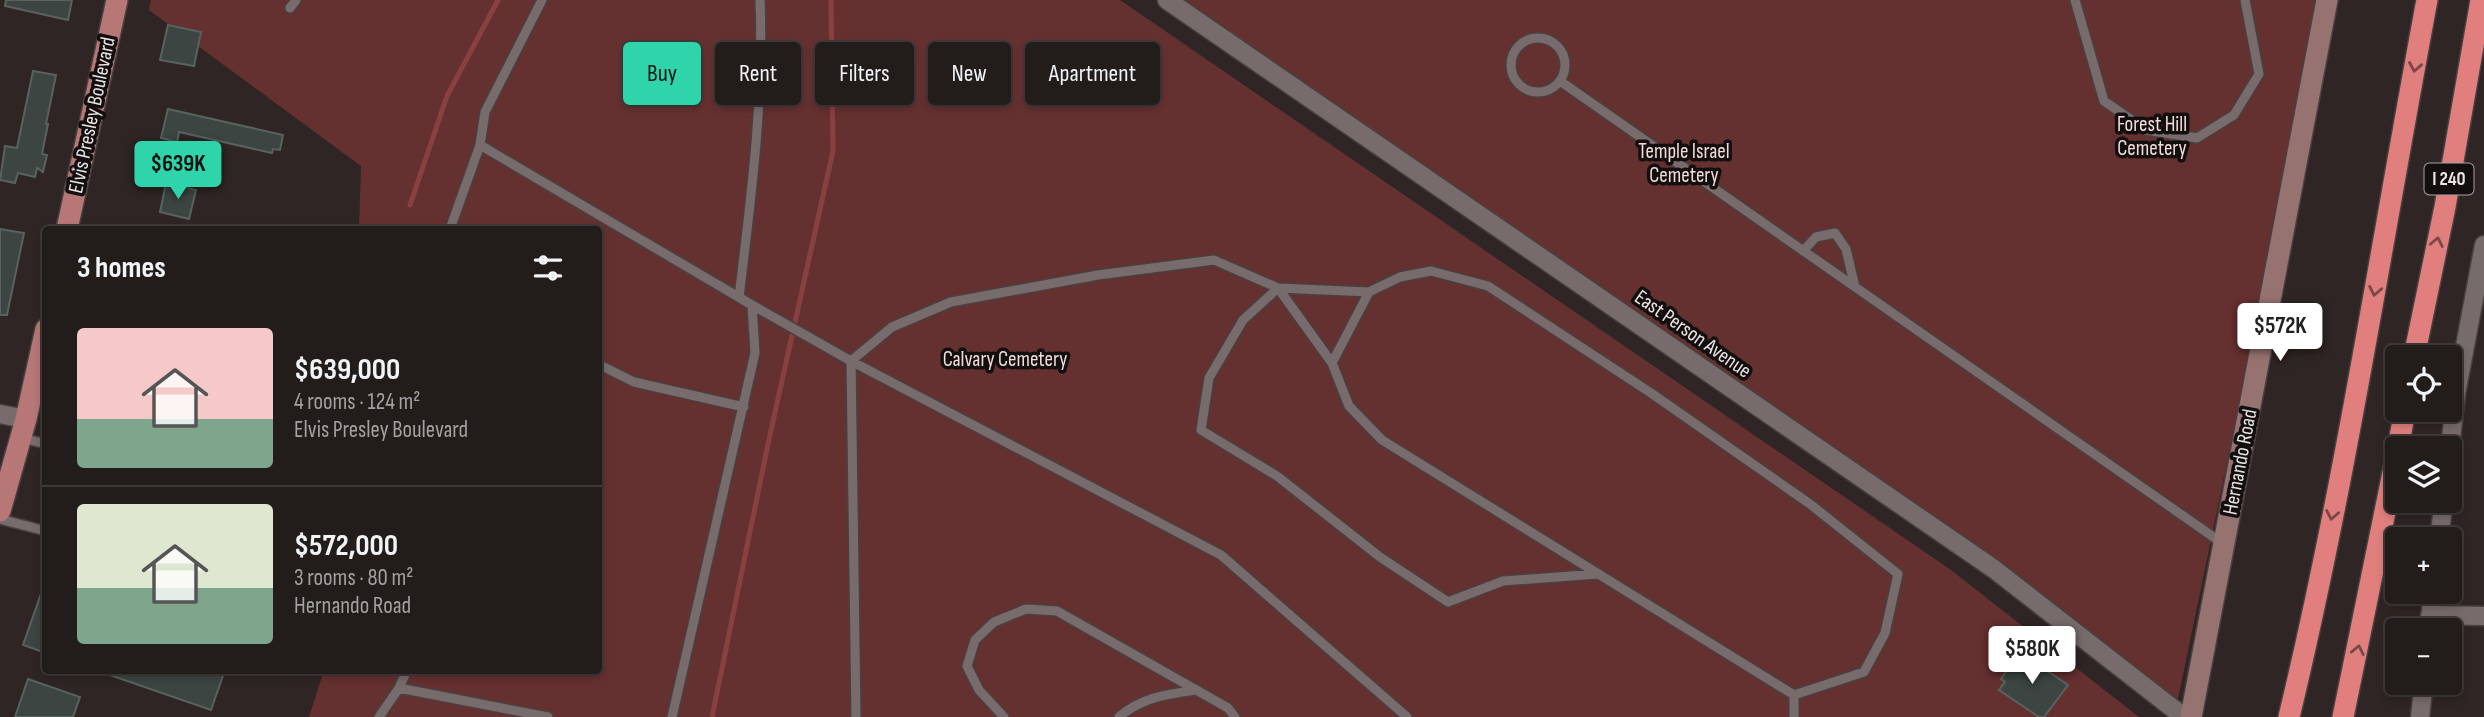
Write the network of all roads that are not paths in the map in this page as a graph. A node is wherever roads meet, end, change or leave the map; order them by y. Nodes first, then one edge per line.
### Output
1 (117, 0) edge
2 (542, 0) edge
3 (760, 0) edge
4 (1167, 0) edge
5 (2075, 0) edge
6 (2245, 0) edge
7 (2327, 0) edge
8 (2427, 0) edge
9 (2481, 0) edge
10 (1560, 81) junction
11 (480, 145) junction
12 (68, 226) edge
13 (451, 226) edge
14 (2484, 245) edge
15 (1804, 251) junction
16 (1856, 287) junction
17 (1278, 288) junction
18 (1369, 292) junction
19 (739, 297) junction
20 (752, 305) junction
21 (2416, 345) edge
22 (42, 346) edge
23 (851, 360) junction
24 (1332, 363) junction
25 (602, 366) edge
26 (744, 407) junction
27 (0, 414) edge
28 (23, 428) junction
29 (2451, 436) edge
30 (42, 441) edge
31 (4, 479) edge
32 (0, 511) edge
33 (2385, 512) edge
34 (0, 519) edge
35 (42, 530) edge
36 (2224, 544) junction
37 (1598, 574) junction
38 (2484, 615) edge
39 (2462, 618) edge
40 (405, 674) edge
41 (399, 688) junction
42 (1197, 690) junction
43 (1794, 695) junction
44 (2423, 695) edge
45 (379, 717) edge
46 (548, 717) edge
47 (672, 717) edge
48 (856, 717) edge
49 (1004, 717) edge
50 (1119, 717) edge
51 (1236, 717) edge
52 (1407, 717) edge
53 (1794, 717) edge
54 (2184, 717) edge
55 (2191, 717) edge
56 (2289, 717) edge
57 (2343, 717) edge
58 (2420, 717) edge

1 - 12 main road, Elvis Presley Boulevard
2 - 11 lane
3 - 19 lane
4 - 54 street, East Person Avenue
5 - 6 lane
7 - 36 street, Hernando Road
8 -> 56 highway, I 240
21 -> 9 highway, I 240
10 - 10 lane
10 - 15 lane
11 - 13 lane
11 - 19 lane
14 - 29 street
15 - 16 lane
15 - 16 lane
16 - 36 lane
17 - 18 lane
17 - 23 lane
17 - 24 lane
17 - 37 lane
18 - 24 lane
18 - 43 lane
19 - 20 lane
20 - 23 lane
20 - 26 lane
22 - 28 main road
23 - 48 lane
23 - 52 lane
24 - 37 lane
25 - 26 lane
26 - 47 lane
27 - 28 street
28 - 30 lane
28 - 31 main road
31 - 32 main road
57 -> 33 highway
34 - 35 lane
36 - 55 street, Hernando Road
37 - 43 lane
38 - 39 street
40 - 41 lane
41 - 45 lane
41 - 46 lane
42 - 49 lane
42 - 50 lane
42 - 51 lane
43 - 53 lane
44 - 58 street

